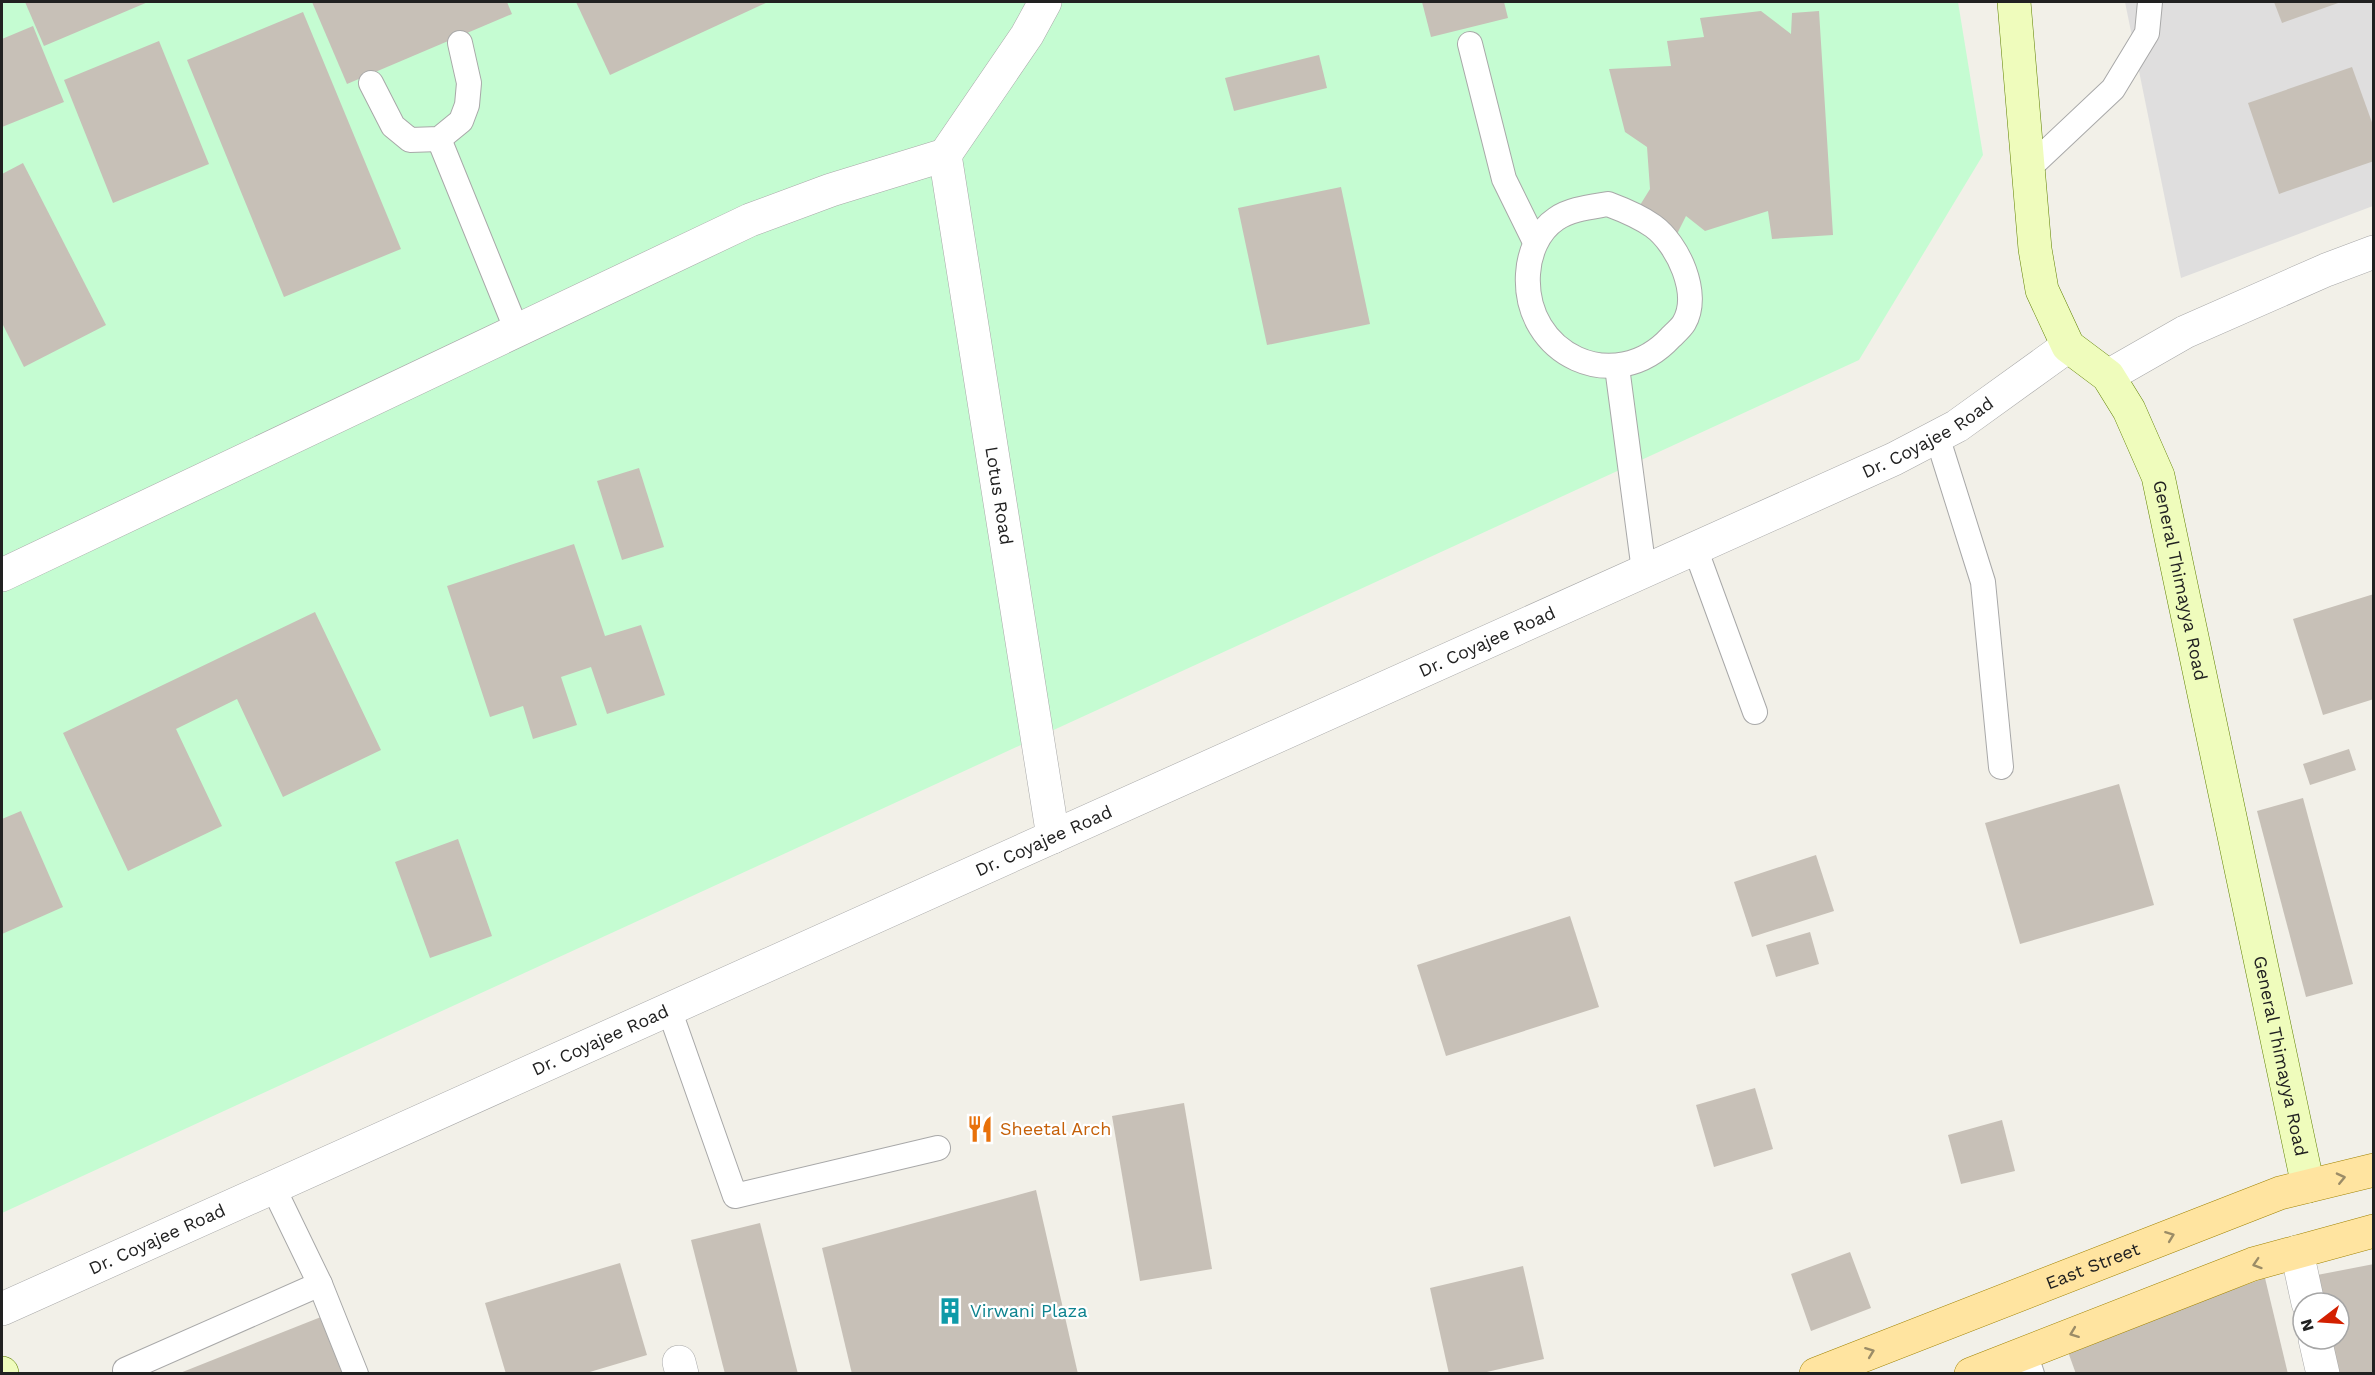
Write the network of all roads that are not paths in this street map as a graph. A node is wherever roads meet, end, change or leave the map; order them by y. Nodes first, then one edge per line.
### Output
1 (1045, 2) edge
2 (2014, 2) edge
3 (2150, 2) edge
4 (460, 43) dead end
5 (1470, 44) dead end
6 (371, 83) dead end
7 (440, 140) junction
8 (945, 155) junction
9 (2028, 169) junction
10 (1535, 242) junction
11 (2373, 252) edge
12 (517, 331) junction
13 (2068, 346) junction
14 (1617, 367) junction
15 (2108, 376) junction
16 (1937, 436) junction
17 (1695, 549) junction
18 (1644, 571) junction
19 (2, 575) edge
20 (1755, 712) dead end
21 (2001, 767) dead end
22 (1053, 837) junction
23 (669, 1009) junction
24 (938, 1148) dead end
25 (2373, 1170) edge
26 (2308, 1186) junction
27 (273, 1187) junction
28 (2373, 1231) edge
29 (2297, 1252) junction
30 (320, 1284) junction
31 (2305, 1291) edge
32 (2, 1309) edge
33 (2318, 1351) edge
34 (2028, 1363) edge
35 (126, 1374) edge
36 (357, 1374) edge
37 (1816, 1374) edge
38 (1971, 1374) edge
39 (2323, 1374) edge

1 - 8 street
2 - 9 street, General Thimayya Road
3 - 9 lane
4 - 7 lane
5 - 10 lane
6 - 7 lane
7 - 12 lane
8 - 12 street
8 - 22 street, Lotus Road
9 - 13 street, General Thimayya Road
10 - 14 lane
10 - 14 lane
11 - 15 street
12 - 19 street
13 - 15 street, General Thimayya Road
13 - 16 street, Dr. Coyajee Road
14 - 18 lane
15 - 26 street, General Thimayya Road
16 - 17 street, Dr. Coyajee Road
16 - 21 lane
17 - 18 street, Dr. Coyajee Road
17 - 20 lane
18 - 22 street, Dr. Coyajee Road
22 - 23 street, Dr. Coyajee Road
23 - 24 lane
23 - 27 street, Dr. Coyajee Road
26 -> 25 main road, East Street
37 -> 26 main road, East Street
27 - 30 lane
27 - 32 street, Dr. Coyajee Road
28 - 29 main road
29 - 31 street
29 -> 34 main road
30 - 35 lane
30 - 36 lane
33 - 39 street
34 - 38 main road

